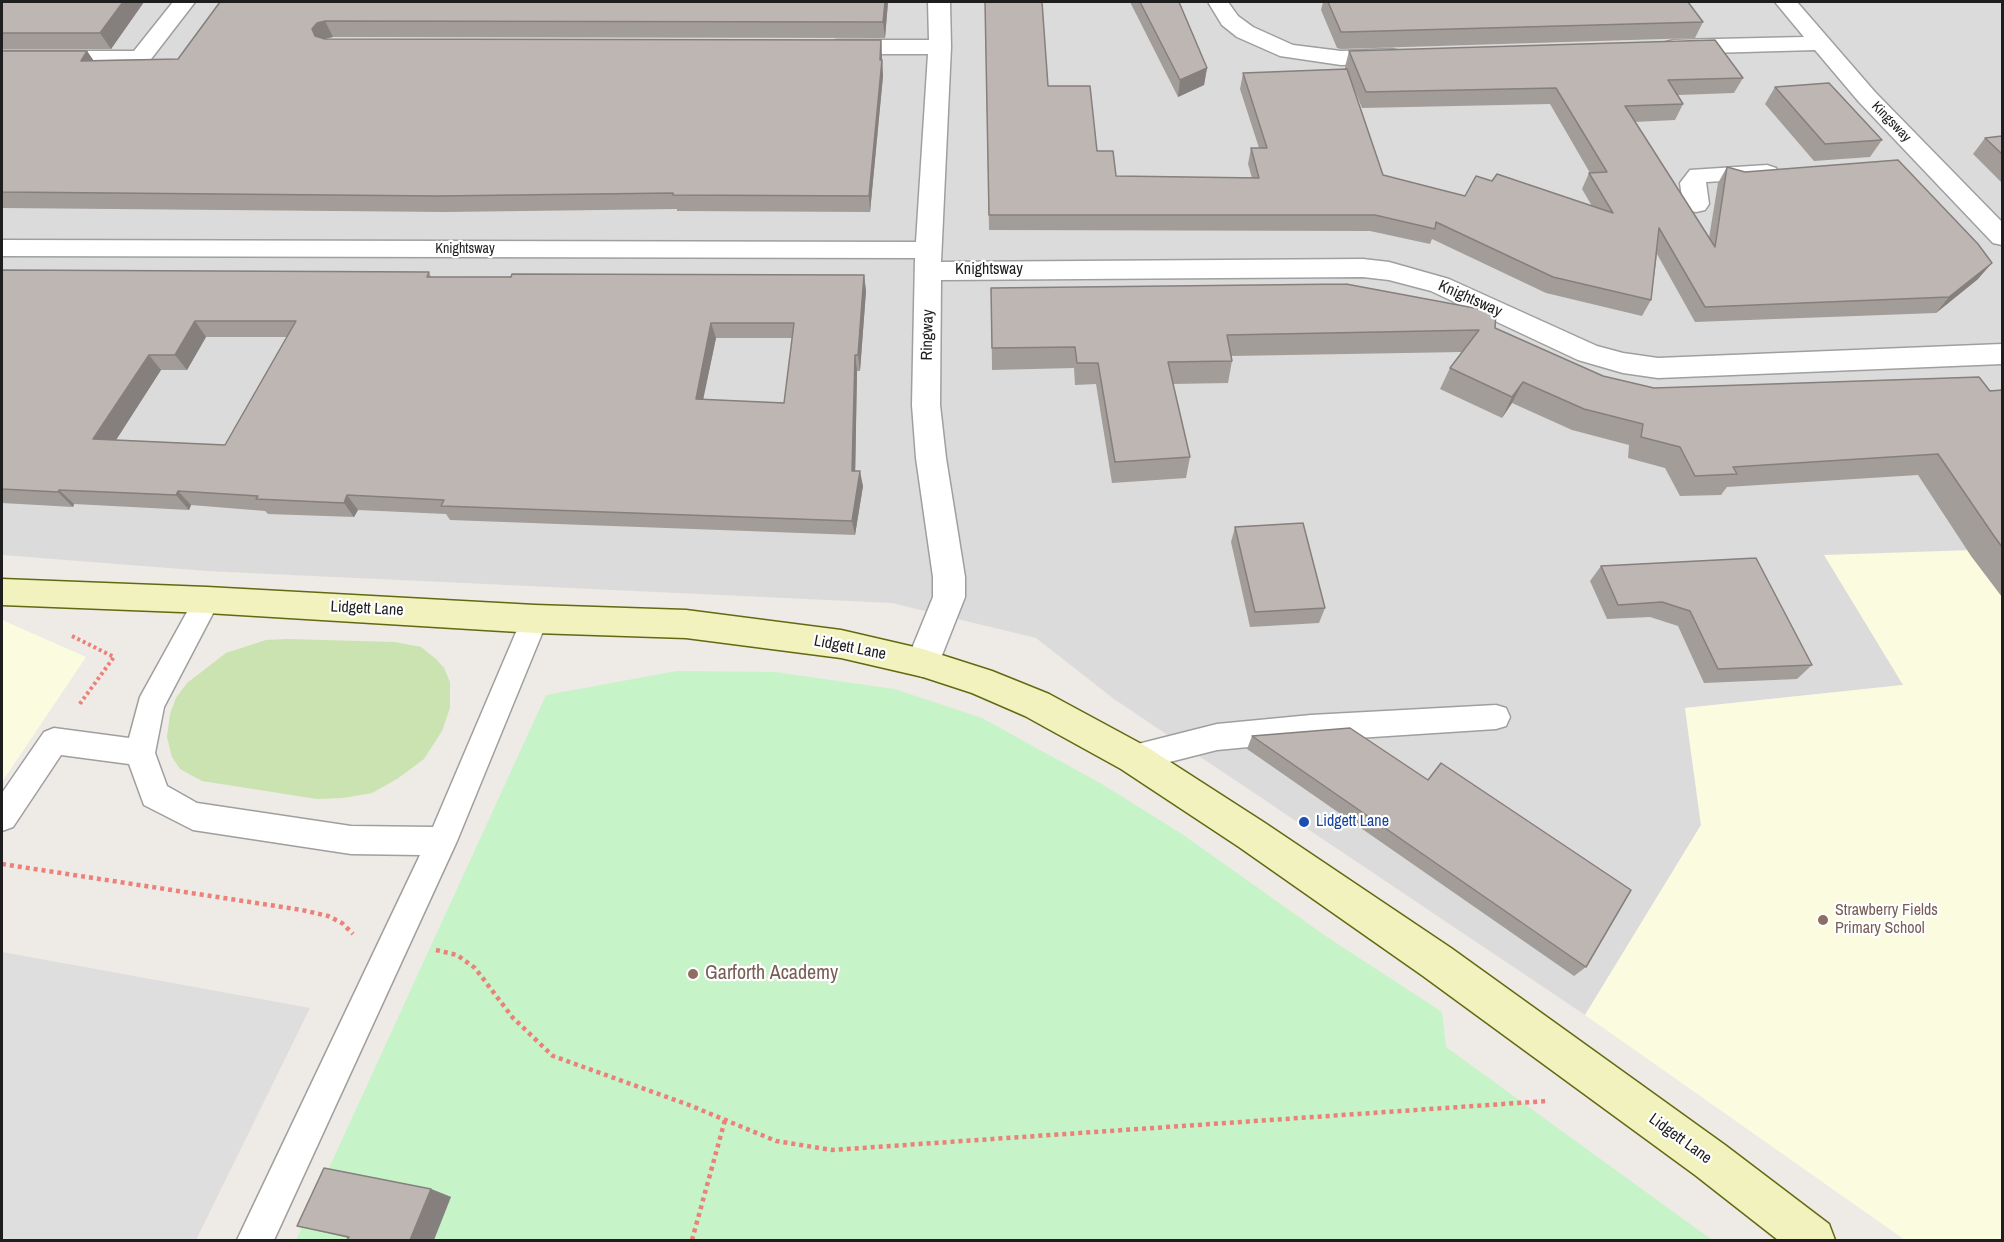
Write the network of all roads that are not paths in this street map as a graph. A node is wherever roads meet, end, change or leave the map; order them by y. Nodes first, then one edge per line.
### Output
1 (184, 2) edge
2 (939, 2) edge
3 (1218, 2) edge
4 (1786, 2) edge
5 (1820, 42) junction
6 (817, 47) edge
7 (940, 47) junction
8 (1656, 48) edge
9 (1411, 56) edge
10 (2, 58) edge
11 (1931, 163) junction
12 (1895, 166) edge
13 (1790, 173) edge
14 (1696, 204) dead end
15 (2002, 237) edge
16 (2, 248) edge
17 (928, 260) junction
18 (2002, 354) edge
19 (2, 592) edge
20 (207, 600) junction
21 (535, 619) junction
22 (923, 663) junction
23 (1496, 717) dead end
24 (140, 753) junction
25 (1134, 758) junction
26 (2, 817) edge
27 (442, 841) junction
28 (255, 1240) edge
29 (1813, 1240) edge

1 - 10 street
2 - 7 street, Ringway
3 - 9 street
4 - 5 street, Kingsway
5 - 8 street
5 - 11 street, Kingsway
6 - 7 street
7 - 17 street, Ringway
11 - 12 street
11 - 15 street, Kingsway
13 - 14 street
16 - 17 street, Knightsway
17 - 18 street, Knightsway
17 - 22 street, Ringway
19 - 20 main road, Lidgett Lane
20 - 21 main road, Lidgett Lane
20 - 24 lane
21 - 22 main road, Lidgett Lane
21 - 27 lane
22 - 25 main road, Lidgett Lane
23 - 25 lane
24 - 26 lane
24 - 27 lane
25 - 29 main road, Lidgett Lane
27 - 28 lane

